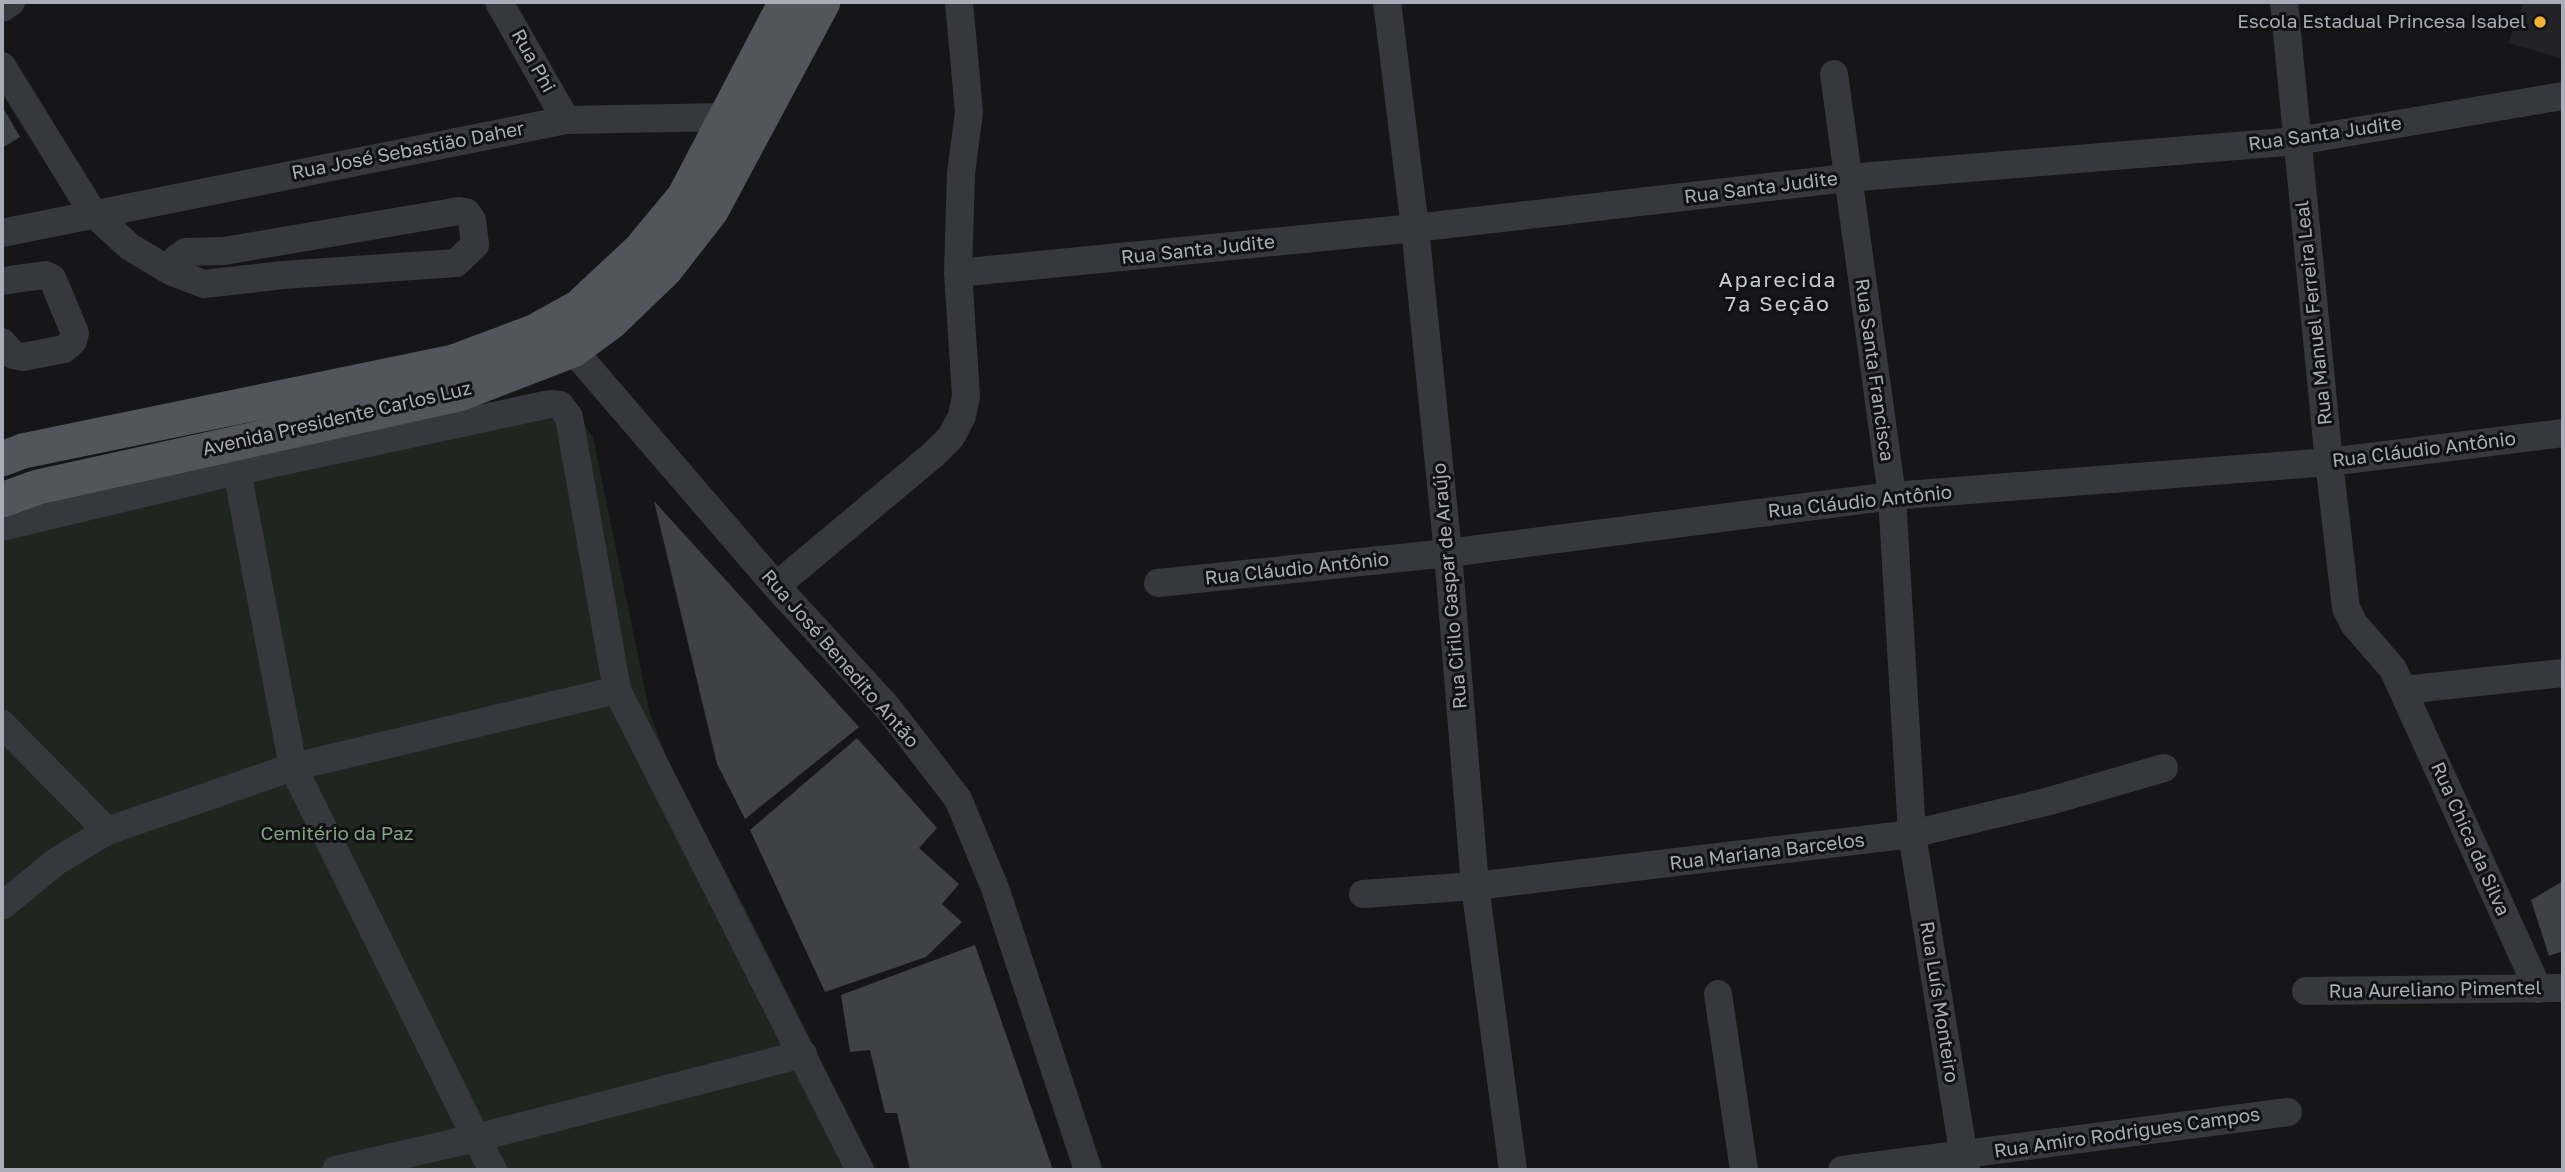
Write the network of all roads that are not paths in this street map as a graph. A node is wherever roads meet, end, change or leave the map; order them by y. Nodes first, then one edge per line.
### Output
1 (11, 2) edge
2 (499, 2) edge
3 (786, 2) edge
4 (823, 2) edge
5 (959, 2) edge
6 (1387, 2) edge
7 (2284, 2) edge
8 (2, 8) edge
9 (2, 66) edge
10 (1834, 74) dead end
11 (2563, 96) edge
12 (726, 117) junction
13 (566, 120) junction
14 (2297, 141) junction
15 (1847, 178) junction
16 (93, 213) junction
17 (1415, 228) junction
18 (2, 233) edge
19 (281, 240) junction
20 (172, 272) junction
21 (957, 273) junction
22 (284, 275) junction
23 (2, 281) edge
24 (2, 342) edge
25 (573, 350) junction
26 (2563, 433) edge
27 (2, 459) edge
28 (2329, 461) junction
29 (237, 471) junction
30 (1892, 496) junction
31 (2, 500) edge
32 (2, 527) edge
33 (1448, 553) junction
34 (1158, 583) dead end
35 (776, 586) junction
36 (2563, 673) edge
37 (617, 690) junction
38 (2403, 690) junction
39 (2, 724) edge
40 (293, 767) junction
41 (2164, 768) dead end
42 (107, 831) junction
43 (1912, 834) junction
44 (1475, 886) junction
45 (1363, 894) dead end
46 (2, 906) edge
47 (2550, 988) edge
48 (2306, 991) dead end
49 (1718, 994) dead end
50 (803, 1054) junction
51 (2288, 1112) dead end
52 (476, 1138) junction
53 (1966, 1163) edge
54 (336, 1170) edge
55 (493, 1170) edge
56 (860, 1170) edge
57 (1088, 1170) edge
58 (1513, 1170) edge
59 (1744, 1170) edge
60 (1842, 1170) edge

1 - 8 street
2 - 13 street, Rua Phi
3 - 12 main road, Avenida Presidente Carlos Luz
4 - 25 main road, Avenida Presidente Carlos Luz
5 - 21 street
6 - 17 street, Rua Cirilo Gaspar de Araújo
7 - 14 street, Rua Manuel Ferreira Leal
9 - 16 street
10 - 15 street, Rua Santa Francisca
11 - 14 street, Rua Santa Judite
12 - 13 street, Rua José Sebastião Daher
12 - 27 main road, Avenida Presidente Carlos Luz
13 - 16 street, Rua José Sebastião Daher
14 - 15 street, Rua Santa Judite
14 - 28 street, Rua Manuel Ferreira Leal
15 - 17 street, Rua Santa Judite
15 - 30 street, Rua Santa Francisca
16 - 18 street, Rua José Sebastião Daher
16 - 20 street
17 - 21 street, Rua Santa Judite
17 - 33 street, Rua Cirilo Gaspar de Araújo
19 - 20 street
19 - 22 street
19 - 22 street
20 - 22 street
21 - 35 street
23 - 24 street
25 - 31 main road, Avenida Presidente Carlos Luz
25 - 35 street, Rua José Benedito Antão
26 - 28 street, Rua Cláudio Antônio
28 - 30 street, Rua Cláudio Antônio
28 - 38 street, Rua Manuel Ferreira Leal
29 - 32 street
29 - 37 street
29 - 40 street
30 - 33 street, Rua Cláudio Antônio
30 - 43 street, Rua Santa Francisca
33 - 34 street, Rua Cláudio Antônio
33 - 44 street, Rua Cirilo Gaspar de Araújo
35 - 57 street, Rua José Benedito Antão
36 - 38 street
37 - 40 street
37 - 50 street
38 - 47 street, Rua Chica da Silva
39 - 42 street
40 - 42 street
40 - 52 street
41 - 43 street, Rua Mariana Barcelos
42 - 46 street
43 - 44 street, Rua Mariana Barcelos
43 - 53 street, Rua Luís Monteiro
44 - 45 street, Rua Mariana Barcelos
44 - 58 street, Rua Cirilo Gaspar de Araújo
47 - 48 street, Rua Aureliano Pimentel
49 - 59 street
50 - 52 street
50 - 56 street
51 - 53 street, Rua Amiro Rodrigues Campos
52 - 54 street
52 - 55 street
53 - 60 street, Rua Amiro Rodrigues Campos

